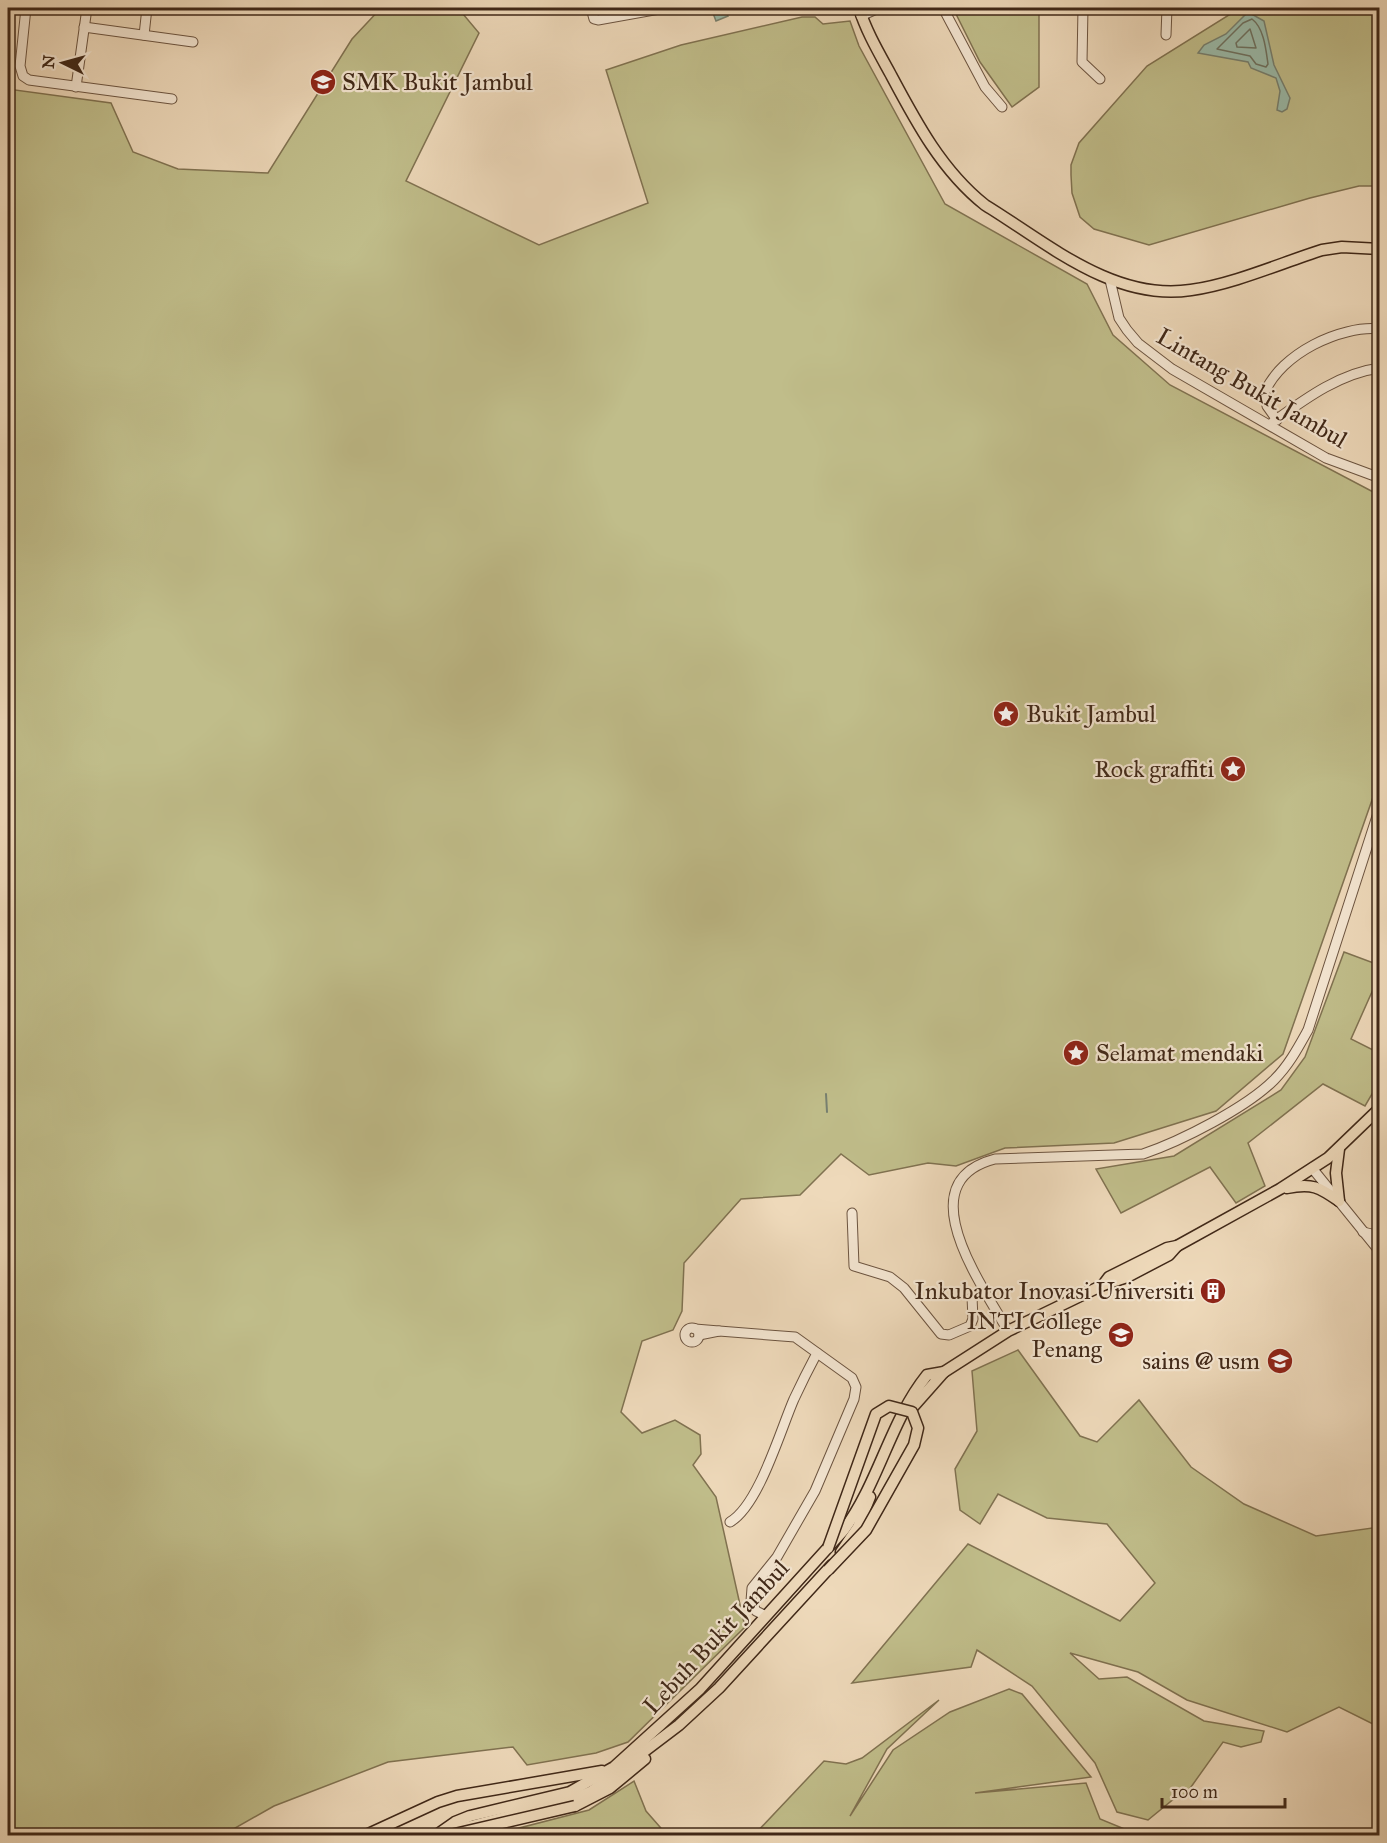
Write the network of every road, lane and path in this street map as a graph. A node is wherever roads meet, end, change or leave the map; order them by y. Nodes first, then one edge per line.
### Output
1 (26, 8) edge
2 (87, 8) edge
3 (147, 8) edge
4 (591, 8) edge
5 (665, 8) edge
6 (879, 8) edge
7 (943, 8) edge
8 (1083, 8) edge
9 (1167, 8) edge
10 (860, 12) edge
11 (84, 27) junction
12 (144, 35) junction
13 (1166, 35) dead end
14 (193, 42) dead end
15 (1100, 79) dead end
16 (76, 87) junction
17 (172, 99) dead end
18 (1002, 107) dead end
19 (1380, 249) edge
20 (1110, 280) junction
21 (1380, 329) edge
22 (1380, 368) edge
23 (1273, 423) junction
24 (1380, 478) edge
25 (1380, 807) edge
26 (1380, 1108) edge
27 (1339, 1149) junction
28 (1312, 1168) junction
29 (1280, 1189) junction
30 (1339, 1201) junction
31 (852, 1213) dead end
32 (1363, 1232) junction
33 (1380, 1236) edge
34 (1379, 1252) edge
35 (985, 1290) junction
36 (1008, 1331) junction
37 (697, 1332) dead end
38 (817, 1353) junction
39 (944, 1372) junction
40 (730, 1522) dead end
41 (828, 1548) junction
42 (828, 1570) junction
43 (766, 1616) junction
44 (679, 1725) junction
45 (614, 1767) junction
46 (364, 1836) edge
47 (435, 1836) edge
48 (446, 1836) edge

1 - 16 street
2 - 11 street
3 - 12 street
4 - 5 street
6 - 10 street
7 - 18 street
8 - 15 street
9 - 13 street
10 - 20 main road
11 - 12 street
11 - 16 street
12 - 14 street
16 - 17 street
19 - 20 main road
20 - 23 street, Lintang Bukit Jambul
21 - 23 street
22 - 23 street
23 - 24 street, Lintang Bukit Jambul
25 - 35 street
26 - 27 main road, Lebuh Bukit Jambul
27 - 28 main road, Lebuh Bukit Jambul
27 - 30 main road
28 - 29 main road, Lebuh Bukit Jambul
28 - 30 street
29 - 30 main road
29 - 36 main road, Lebuh Bukit Jambul
30 - 32 street
31 - 35 street
32 - 33 street
32 - 34 street
35 - 36 street
36 - 39 main road, Lebuh Bukit Jambul
37 - 38 street
38 - 40 street
38 - 43 street
39 - 41 main road, Lebuh Bukit Jambul
39 - 42 main road, Lebuh Bukit Jambul
41 - 42 main road, bridge
41 - 43 main road, Lebuh Bukit Jambul
42 - 44 main road, Lebuh Bukit Jambul
43 - 45 main road, Lebuh Bukit Jambul
44 - 48 main road, Lebuh Bukit Jambul
44 - 48 main road, bridge
45 - 46 main road
45 - 47 main road, Lebuh Bukit Jambul

